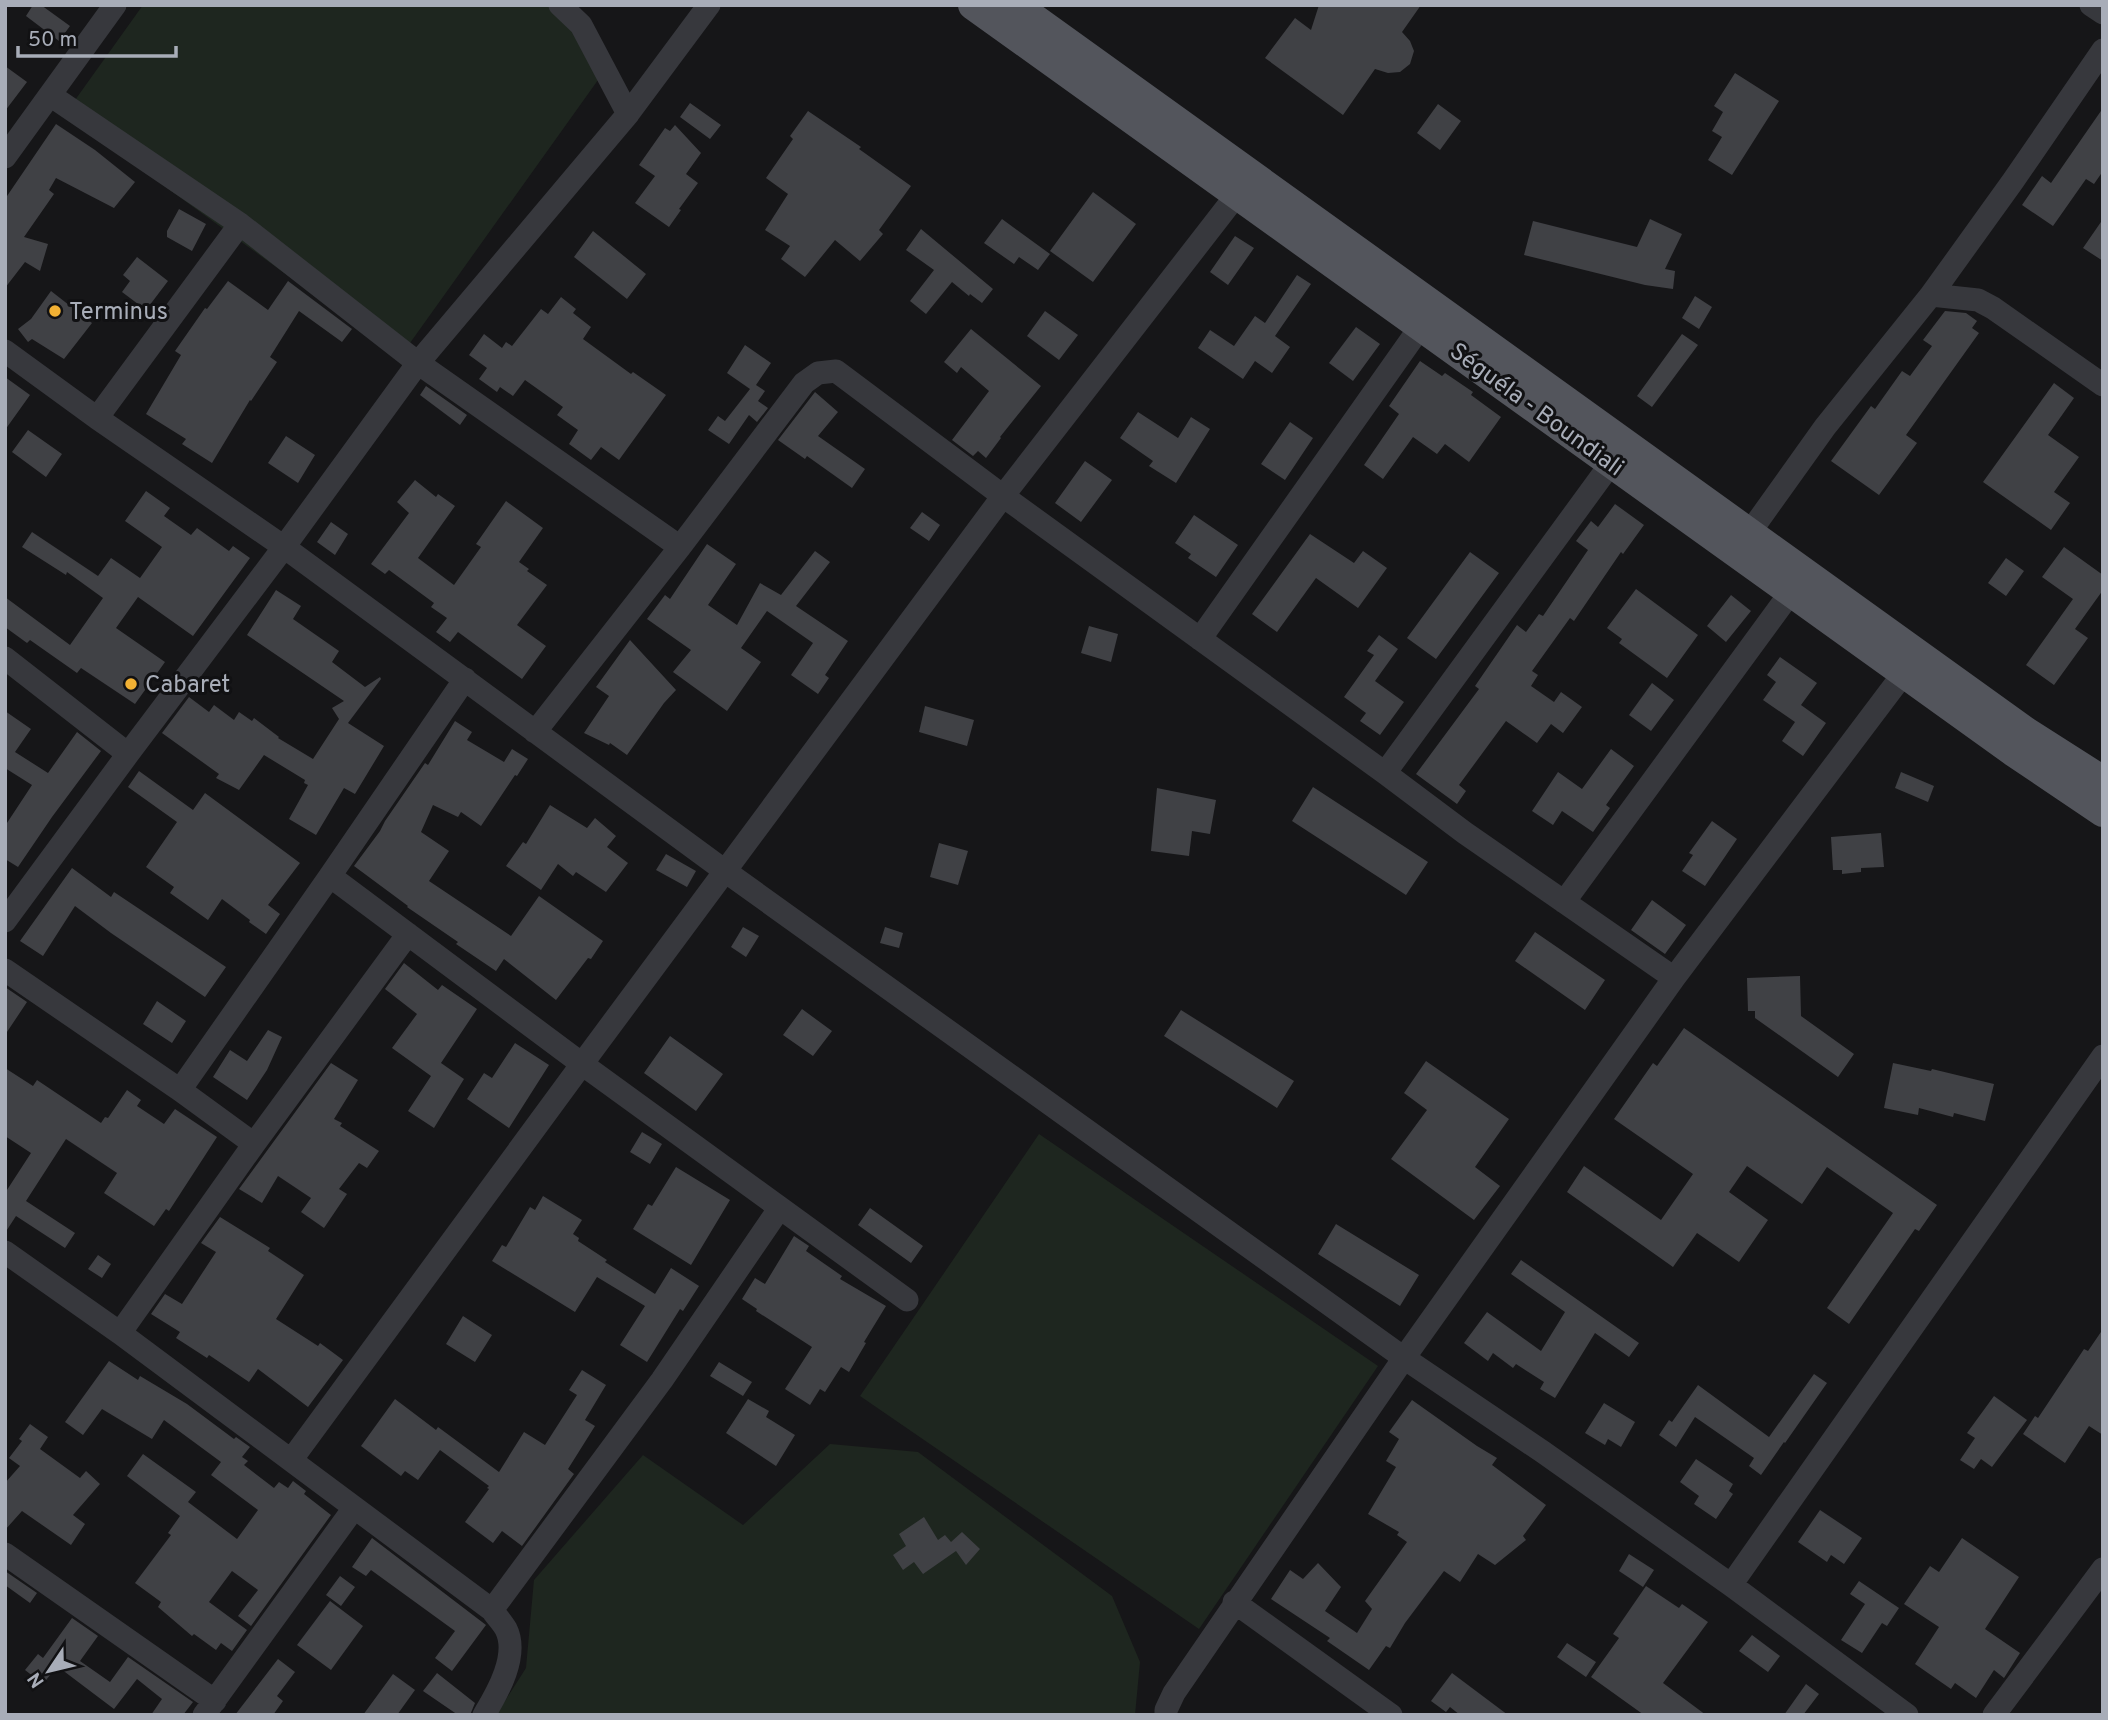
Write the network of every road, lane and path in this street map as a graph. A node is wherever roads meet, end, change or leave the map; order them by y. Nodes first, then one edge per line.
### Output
1 (116, 5) edge
2 (560, 5) edge
3 (709, 5) edge
4 (973, 5) edge
5 (1014, 5) edge
6 (2091, 5) edge
7 (2103, 13) edge
8 (2103, 50) edge
9 (50, 95) junction
10 (628, 114) junction
11 (5, 157) edge
12 (1245, 184) junction
13 (240, 224) junction
14 (1931, 295) junction
15 (1421, 326) junction
16 (5, 351) edge
17 (418, 363) junction
18 (2103, 385) edge
19 (97, 418) junction
20 (1612, 463) junction
21 (1003, 496) junction
22 (1750, 532) junction
23 (284, 547) junction
24 (680, 547) junction
25 (1791, 592) junction
26 (1200, 639) junction
27 (5, 657) edge
28 (1904, 673) junction
29 (465, 679) junction
30 (535, 732) junction
31 (128, 754) junction
32 (1385, 773) junction
33 (2103, 782) edge
34 (2103, 811) edge
35 (725, 871) junction
36 (330, 876) junction
37 (1564, 902) junction
38 (5, 921) edge
39 (408, 934) junction
40 (5, 970) edge
41 (1674, 978) junction
42 (2103, 1056) edge
43 (582, 1064) junction
44 (180, 1090) junction
45 (254, 1144) junction
46 (779, 1209) junction
47 (5, 1252) edge
48 (907, 1300) dead end
49 (120, 1333) junction
50 (1404, 1357) junction
51 (292, 1459) junction
52 (354, 1508) junction
53 (5, 1554) edge
54 (2103, 1569) edge
55 (1731, 1585) junction
56 (1234, 1602) junction
57 (492, 1611) junction
58 (210, 1708) edge
59 (484, 1715) edge
60 (1166, 1715) edge
61 (1391, 1715) edge
62 (1908, 1715) edge
63 (1994, 1715) edge

1 - 9 street
2 - 10 street
3 - 10 street
4 - 12 main road, Séguéla - Boundiali
5 - 12 main road, Séguéla - Boundiali
6 - 7 street
8 - 14 street
9 - 11 street
9 - 13 street
10 - 17 street
12 - 15 main road, Séguéla - Boundiali
12 - 21 street
12 - 22 main road, Séguéla - Boundiali
13 - 17 street
13 - 19 street
14 - 18 street
14 - 22 street
15 - 20 main road, Séguéla - Boundiali
15 - 26 street
16 - 19 street
17 - 23 street
17 - 24 street
19 - 23 street
20 - 25 main road, Séguéla - Boundiali
20 - 32 street
21 - 24 street
21 - 26 street
21 - 35 street
22 - 33 main road, Séguéla - Boundiali
23 - 29 street
23 - 31 street
24 - 30 street
25 - 28 main road, Séguéla - Boundiali
25 - 37 street
26 - 32 street
27 - 31 street
28 - 34 main road, Séguéla - Boundiali
28 - 41 street
29 - 30 street
29 - 36 street
30 - 35 street
31 - 38 street
32 - 37 street
35 - 43 street
35 - 50 street
36 - 39 street
36 - 44 street
37 - 41 street
39 - 43 street
39 - 45 street
40 - 44 street
41 - 50 street
42 - 55 street
43 - 46 street
43 - 51 street
44 - 45 street
45 - 49 street
46 - 48 street
46 - 57 street
47 - 49 street
49 - 51 street
50 - 55 street
50 - 56 street
51 - 52 street
52 - 57 street
52 - 58 street
53 - 58 street
54 - 63 street
55 - 62 street
56 - 60 street
56 - 61 street
57 - 59 street

